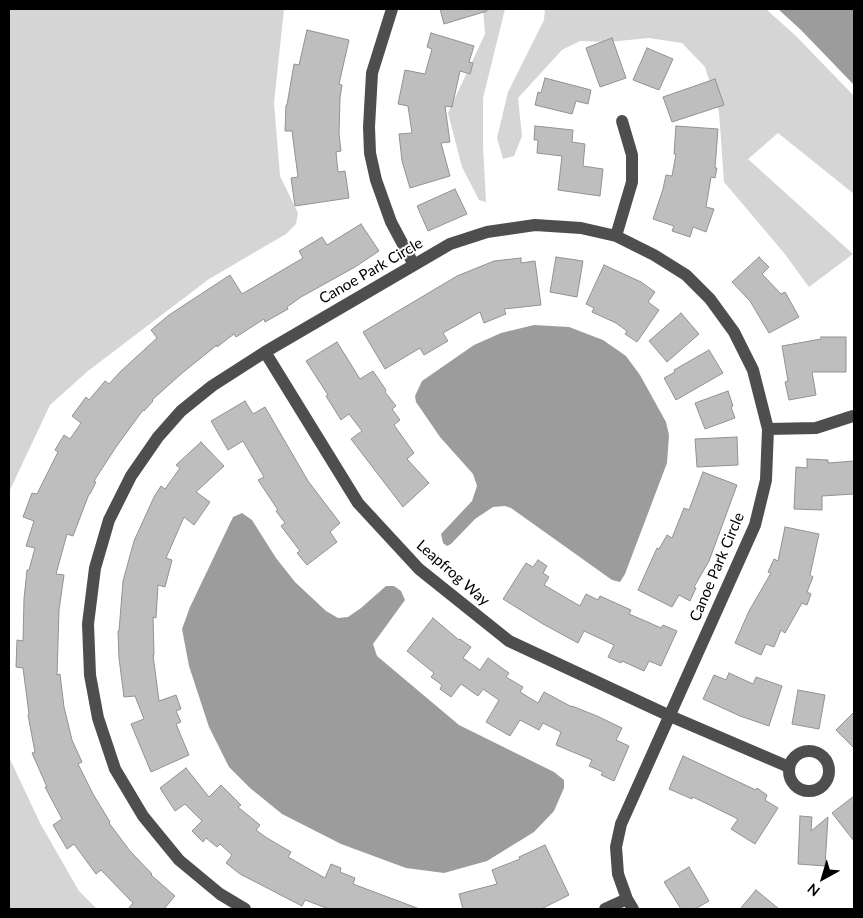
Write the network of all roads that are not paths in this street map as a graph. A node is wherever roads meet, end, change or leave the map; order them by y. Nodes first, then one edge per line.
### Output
1 (392, 9) edge
2 (622, 120) dead end
3 (616, 236) junction
4 (414, 264) junction
5 (265, 352) junction
6 (853, 416) edge
7 (768, 429) junction
8 (670, 716) junction
9 (789, 768) dead end
10 (630, 904) edge
11 (245, 909) edge
12 (605, 909) edge

1 - 4 street
2 - 3 street
3 - 4 street, Canoe Park Circle
3 - 7 street, Canoe Park Circle
4 - 5 street, Canoe Park Circle
5 - 8 street, Leapfrog Way
5 - 11 street, Canoe Park Circle
6 - 7 street
7 - 8 street, Canoe Park Circle
8 - 9 street, Leapfrog Way
8 - 10 street, Canoe Park Circle
10 - 12 street

